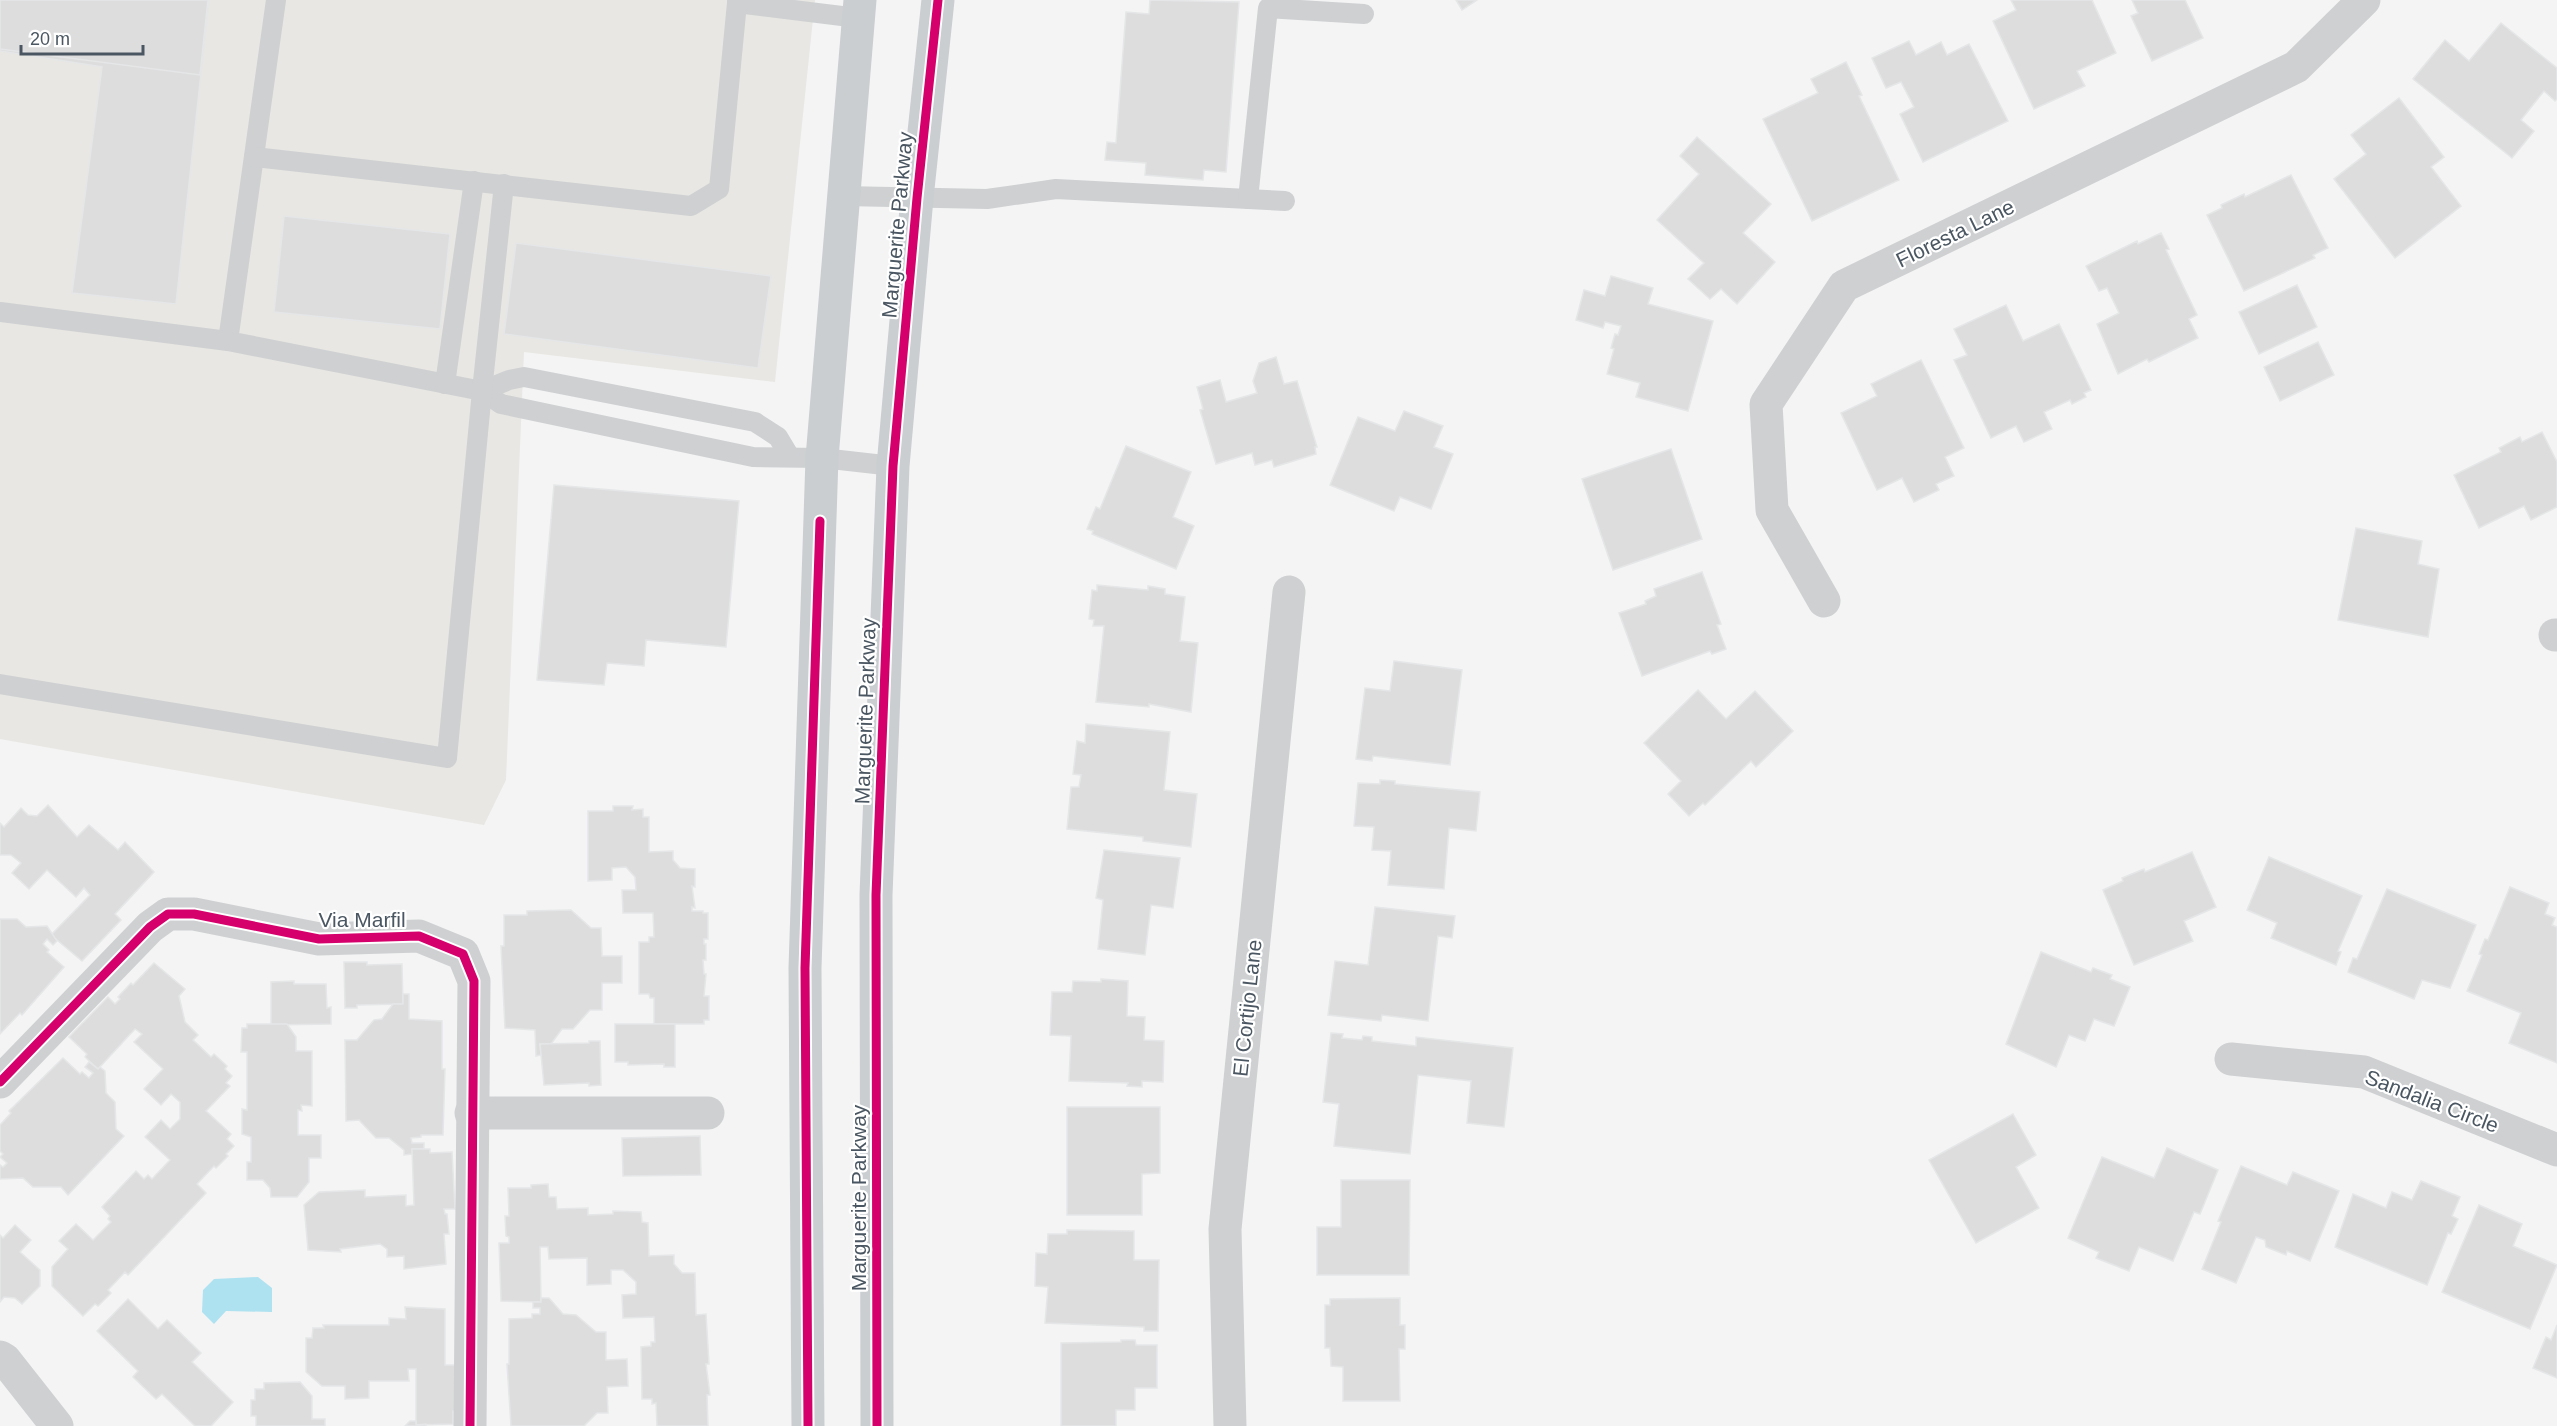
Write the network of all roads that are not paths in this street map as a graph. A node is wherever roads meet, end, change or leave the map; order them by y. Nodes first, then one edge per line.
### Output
1 (276, 0) edge
2 (938, 0) edge
3 (2364, 0) edge
4 (737, 1) edge
5 (859, 9) edge
6 (1364, 14) dead end
7 (254, 157) junction
8 (474, 181) junction
9 (504, 184) junction
10 (843, 196) junction
11 (917, 198) junction
12 (1248, 199) junction
13 (1285, 201) dead end
14 (0, 312) edge
15 (228, 341) junction
16 (445, 384) junction
17 (482, 391) junction
18 (790, 457) junction
19 (822, 458) junction
20 (892, 466) junction
21 (1289, 592) dead end
22 (1824, 601) dead end
23 (0, 684) edge
24 (2231, 1059) dead end
25 (0, 1082) edge
26 (471, 1113) junction
27 (708, 1113) dead end
28 (2557, 1150) edge
29 (0, 1357) edge
30 (57, 1426) edge
31 (470, 1426) edge
32 (808, 1426) edge
33 (877, 1426) edge
34 (1230, 1426) edge

1 - 7 lane
2 - 11 main road, Marguerite Parkway
3 - 22 street, Floresta Lane
4 - 5 lane
4 - 9 lane
5 - 10 main road
6 - 12 lane
7 - 8 lane
7 - 15 lane
8 - 9 lane
8 - 16 lane
9 - 17 lane
10 - 11 lane
10 - 19 main road
11 - 12 lane
11 - 20 main road, Marguerite Parkway
12 - 13 lane
14 - 15 lane
15 - 16 lane
16 - 17 lane
17 - 18 lane
17 - 18 lane
17 - 23 lane
18 - 19 lane
19 - 20 lane
19 - 32 main road
20 - 33 main road, Marguerite Parkway
21 - 34 street, El Cortijo Lane
24 - 28 street, Sandalia Circle
25 - 26 street, Via Marfil
26 - 27 street
26 - 31 street, Via Marfil
29 - 30 street

